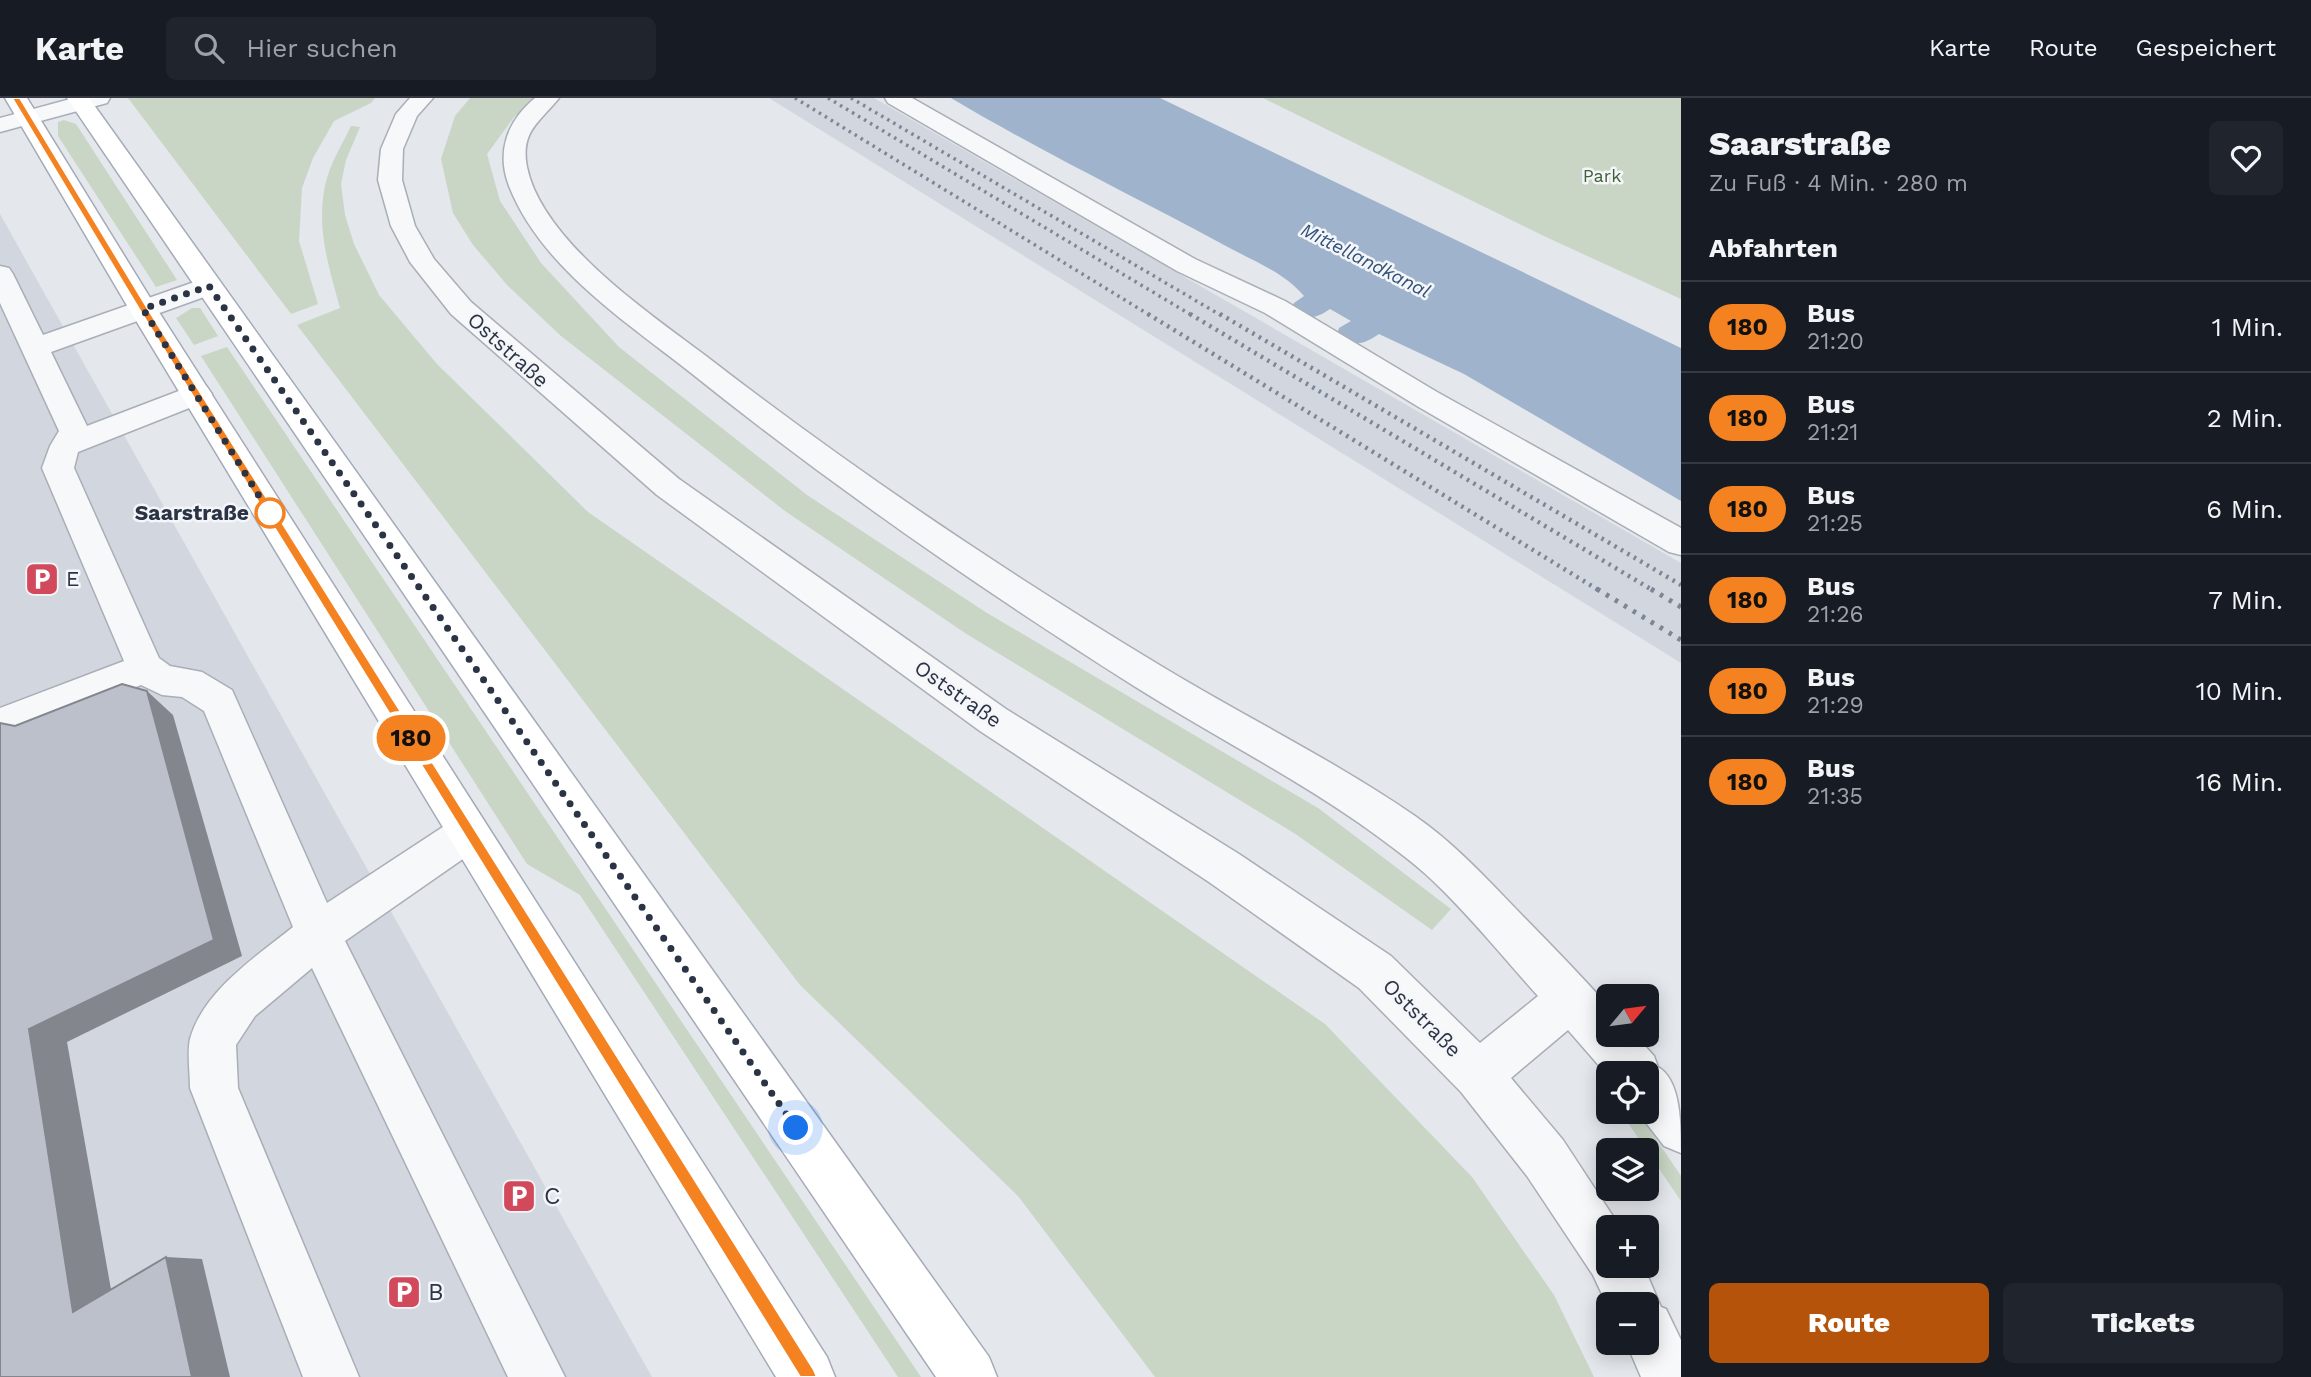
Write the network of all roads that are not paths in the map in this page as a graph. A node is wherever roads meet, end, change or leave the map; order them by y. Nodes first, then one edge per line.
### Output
1 (422, 98) edge
2 (548, 98) edge
3 (896, 98) edge
4 (86, 100) edge
5 (15, 113) edge
6 (0, 274) edge
7 (209, 286) junction
8 (143, 309) junction
9 (37, 347) junction
10 (197, 394) junction
11 (65, 446) junction
12 (1681, 543) edge
13 (145, 668) junction
14 (0, 725) edge
15 (469, 832) junction
16 (318, 934) junction
17 (1571, 998) junction
18 (1626, 1061) edge
19 (1478, 1074) junction
20 (1659, 1101) edge
21 (1681, 1129) edge
22 (1596, 1237) edge
23 (1659, 1354) edge
24 (331, 1377) edge
25 (537, 1377) edge
26 (807, 1377) edge
27 (969, 1377) edge
28 (1670, 1377) edge

1 - 19 street, Oststraße
2 - 17 street
3 - 12 street
4 - 5 street
4 - 7 main road
5 - 8 main road
6 - 9 street
7 - 8 street
7 - 27 main road
8 - 9 street
8 - 10 main road
9 - 11 street
10 - 11 street
10 - 15 main road
11 - 13 street
13 - 14 street
13 - 16 street
15 - 16 street
15 - 26 main road
16 - 24 street
16 - 25 street
17 - 18 street
17 - 19 street
19 - 22 street, Oststraße
20 - 21 street
23 - 28 street

